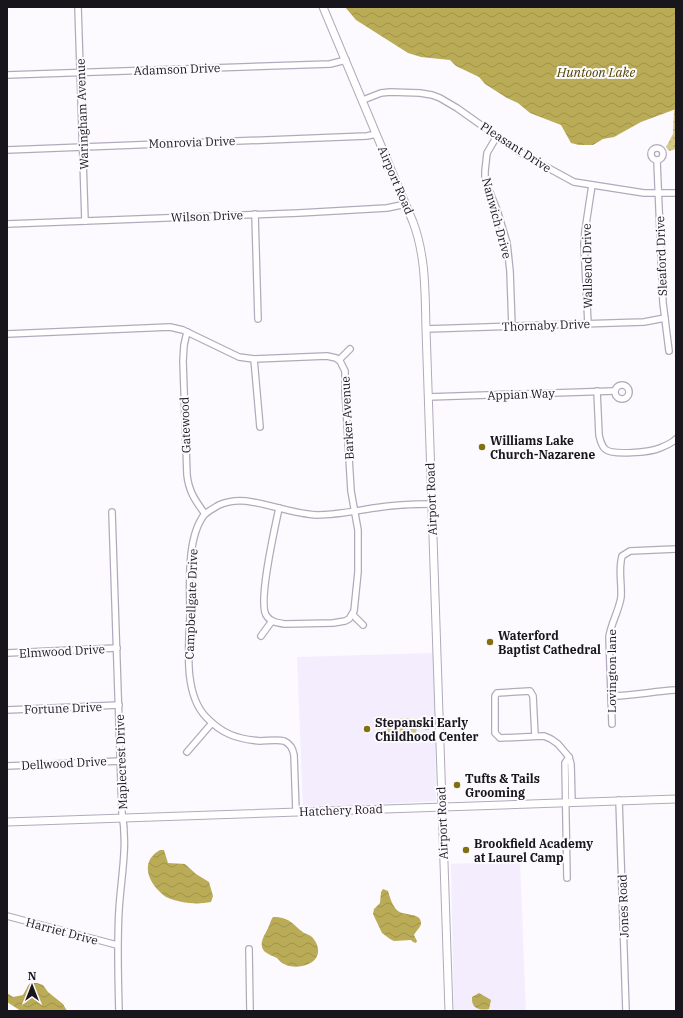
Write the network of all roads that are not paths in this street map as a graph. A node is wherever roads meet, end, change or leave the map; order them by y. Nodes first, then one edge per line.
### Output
1 (78, 7) edge
2 (323, 7) edge
3 (346, 60) junction
4 (81, 73) junction
5 (7, 75) edge
6 (363, 100) junction
7 (376, 134) junction
8 (497, 136) junction
9 (83, 147) junction
10 (7, 150) edge
11 (657, 161) dead end
12 (592, 186) junction
13 (676, 193) edge
14 (658, 194) junction
15 (406, 204) junction
16 (255, 214) junction
17 (85, 221) junction
18 (7, 224) edge
19 (665, 318) junction
20 (258, 320) dead end
21 (588, 324) junction
22 (512, 326) junction
23 (426, 329) junction
24 (187, 332) junction
25 (7, 334) edge
26 (350, 349) dead end
27 (670, 351) dead end
28 (254, 359) junction
29 (339, 360) junction
30 (597, 391) junction
31 (614, 391) dead end
32 (428, 397) junction
33 (260, 427) dead end
34 (676, 439) edge
35 (431, 504) junction
36 (279, 508) junction
37 (112, 512) dead end
38 (354, 512) junction
39 (205, 514) junction
40 (676, 549) edge
41 (352, 614) junction
42 (272, 621) junction
43 (363, 625) dead end
44 (260, 636) dead end
45 (117, 648) junction
46 (7, 653) edge
47 (676, 690) edge
48 (611, 696) junction
49 (119, 705) junction
50 (7, 710) edge
51 (212, 723) junction
52 (612, 724) dead end
53 (535, 736) junction
54 (187, 752) dead end
55 (121, 760) junction
56 (7, 766) edge
57 (676, 799) edge
58 (619, 800) junction
59 (569, 803) junction
60 (441, 806) junction
61 (296, 811) junction
62 (123, 818) junction
63 (7, 822) edge
64 (567, 878) dead end
65 (7, 916) edge
66 (117, 945) junction
67 (249, 950) dead end
68 (119, 1011) edge
69 (250, 1011) edge
70 (449, 1011) edge
71 (626, 1011) edge

1 - 4 street, Waringham Avenue
2 - 3 street, Airport Road
3 - 4 street, Adamson Drive
3 - 6 street, Airport Road
4 - 5 street, Adamson Drive
4 - 9 street, Waringham Avenue
6 - 7 street, Airport Road
6 - 8 street, Pleasant Drive
7 - 9 street, Monrovia Drive
7 - 15 street, Airport Road
8 - 12 street, Pleasant Drive
8 - 22 street, Nanwich Drive
9 - 10 street, Monrovia Drive
9 - 17 street, Waringham Avenue
11 - 14 street, Sleaford Drive
12 - 14 street, Pleasant Drive
12 - 21 street, Wallsend Drive
13 - 14 street, Pleasant Drive
14 - 19 street, Sleaford Drive
15 - 16 street, Wilson Drive
15 - 23 street, Airport Road
16 - 17 street, Wilson Drive
16 - 20 street
17 - 18 street, Wilson Drive
19 - 21 street, Thornaby Drive
19 - 27 street, Sleaford Drive
21 - 22 street, Thornaby Drive
22 - 23 street, Thornaby Drive
23 - 32 street, Airport Road
24 - 25 street, Barker Avenue
24 - 28 street, Barker Avenue
24 - 39 street, Gatewood
26 - 29 street
28 - 29 street, Barker Avenue
28 - 33 street
29 - 38 street, Barker Avenue
30 - 31 street, Appian Way
30 - 32 street, Appian Way
30 - 34 street
32 - 35 street, Airport Road
35 - 38 street
35 - 60 street, Airport Road
36 - 38 street
36 - 39 street
36 - 42 street
37 - 45 street, Maplecrest Drive
38 - 41 street, Barker Avenue
39 - 51 street, Campbellgate Drive
40 - 48 street, Lovington lane
41 - 42 street
41 - 43 street
42 - 44 street
45 - 46 street, Elmwood Drive
45 - 49 street, Maplecrest Drive
47 - 48 street
48 - 52 street, Lovington lane
49 - 50 street, Fortune Drive
49 - 55 street, Maplecrest Drive
51 - 54 street
51 - 61 street, Campbellgate Drive
53 - 53 street
53 - 59 street
55 - 56 street, Dellwood Drive
55 - 62 street, Maplecrest Drive
57 - 58 street, Hatchery Road
58 - 59 street, Hatchery Road
58 - 71 street, Jones Road
59 - 60 street, Hatchery Road
59 - 64 street
60 - 61 street, Hatchery Road
60 - 70 street, Airport Road
61 - 62 street, Hatchery Road
62 - 63 street, Hatchery Road
62 - 66 street, Maplecrest Drive
65 - 66 street, Harriet Drive
66 - 68 street, Maplecrest Drive
67 - 69 street

